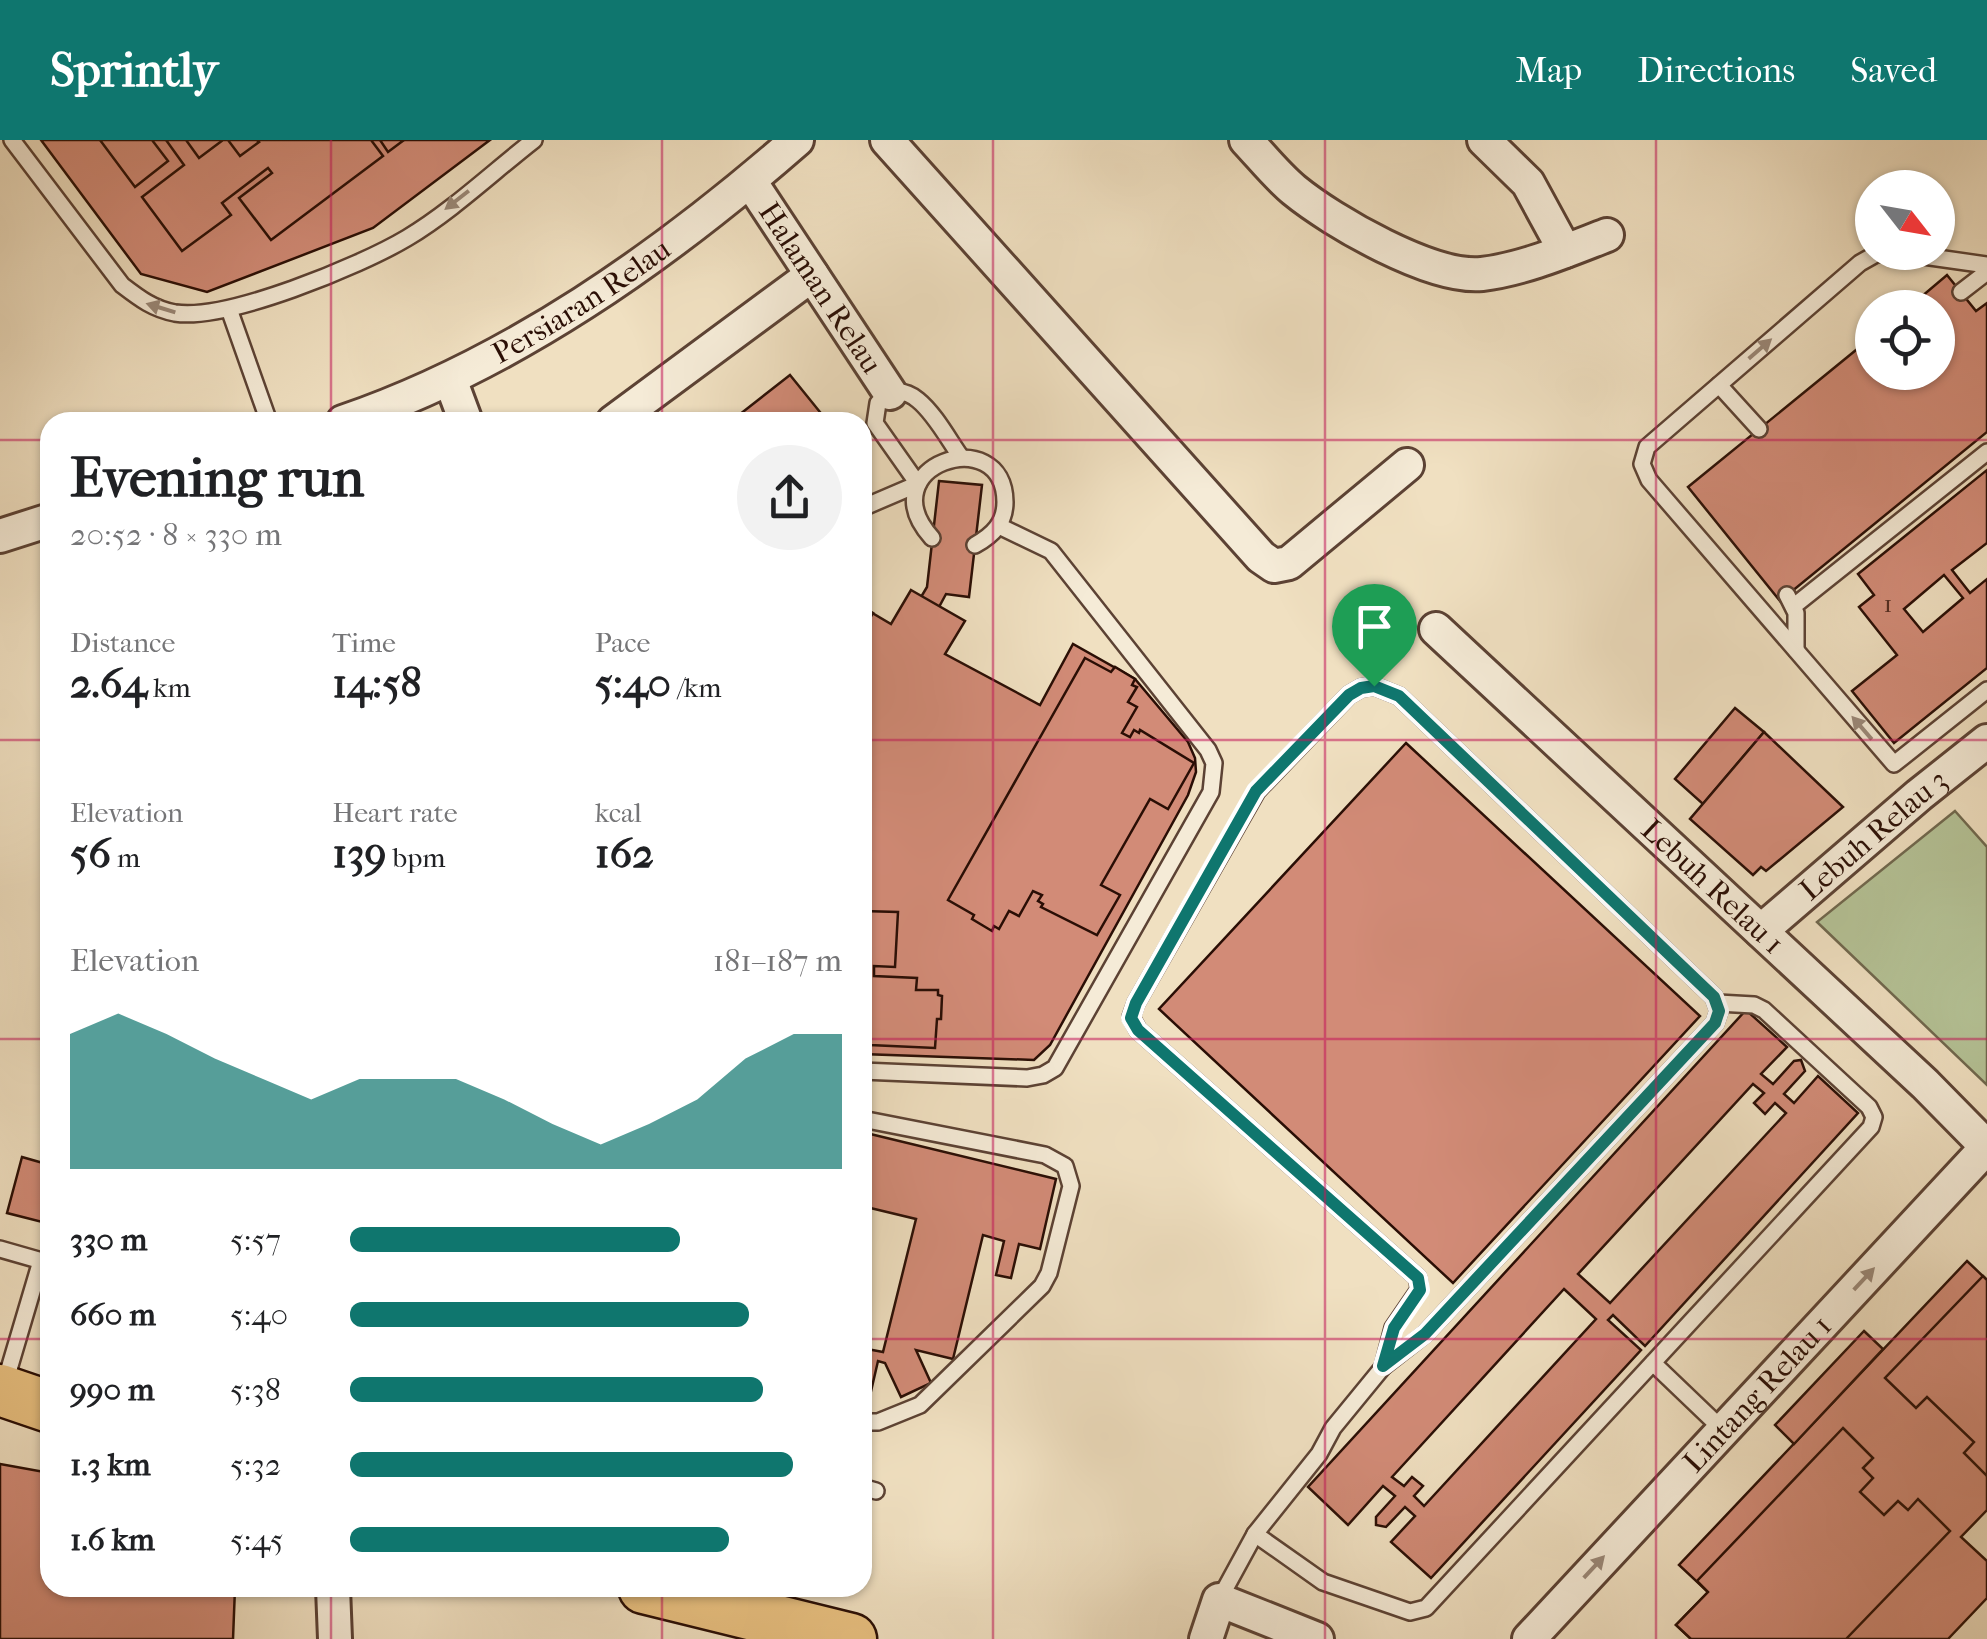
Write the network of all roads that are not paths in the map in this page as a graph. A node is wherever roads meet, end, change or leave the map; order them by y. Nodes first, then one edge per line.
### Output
1 (12, 140) edge
2 (534, 140) edge
3 (797, 140) edge
4 (887, 140) edge
5 (1246, 140) edge
6 (1484, 140) edge
7 (750, 181) junction
8 (1608, 235) dead end
9 (1565, 251) junction
10 (1955, 263) edge
11 (1855, 267) edge
12 (1987, 269) edge
13 (812, 275) junction
14 (1961, 292) dead end
15 (229, 310) junction
16 (450, 378) junction
17 (1719, 384) junction
18 (890, 393) junction
19 (265, 412) edge
20 (372, 412) edge
21 (462, 412) edge
22 (627, 412) edge
23 (878, 427) junction
24 (1759, 429) dead end
25 (872, 432) edge
26 (1987, 452) edge
27 (962, 457) junction
28 (1408, 464) dead end
29 (918, 484) junction
30 (872, 504) edge
31 (40, 523) edge
32 (998, 526) junction
33 (0, 536) edge
34 (932, 538) dead end
35 (975, 544) dead end
36 (1436, 629) dead end
37 (1796, 650) junction
38 (1987, 690) edge
39 (1987, 742) edge
40 (1894, 764) junction
41 (1919, 794) junction
42 (1762, 931) junction
43 (1718, 1003) junction
44 (872, 1070) edge
45 (872, 1122) edge
46 (1987, 1147) edge
47 (0, 1250) edge
48 (40, 1261) edge
49 (40, 1277) edge
50 (1653, 1363) junction
51 (1383, 1366) junction
52 (1, 1391) edge
53 (40, 1404) edge
54 (872, 1422) edge
55 (1722, 1430) junction
56 (1256, 1534) junction
57 (333, 1597) edge
58 (664, 1597) edge
59 (1218, 1600) junction
60 (728, 1625) edge
61 (335, 1639) edge
62 (852, 1639) edge
63 (1206, 1639) edge
64 (1317, 1639) edge
65 (1529, 1639) edge

15 -> 1 lane
2 -> 15 lane
3 - 7 street, Persiaran Relau
4 - 28 street
5 - 9 street
6 - 9 street
7 - 13 street, Halaman Relau
7 - 16 street, Persiaran Relau
8 - 9 street
10 - 12 lane
17 -> 11 lane
12 - 14 lane
13 - 18 street, Halaman Relau
13 - 22 street
15 - 19 lane
16 - 20 street, Persiaran Relau
16 - 21 street
17 - 24 lane
17 - 37 lane
18 - 23 lane
18 - 27 lane
23 - 25 lane
23 - 29 lane
26 - 37 lane
27 - 29 lane
27 - 32 lane
29 - 30 lane
29 - 34 lane
31 - 33 street
32 - 35 lane
32 - 44 lane
36 - 42 street, Lebuh Relau 1
40 -> 37 lane
38 - 40 lane
39 - 41 street, Lebuh Relau 3
40 - 41 lane
41 - 42 street, Lebuh Relau 3
42 - 46 street, Lebuh Relau 1
43 - 50 lane
43 - 51 lane
43 - 51 lane
45 - 54 lane
55 -> 46 street, Lintang Relau 1
47 - 48 lane
49 - 52 lane
50 - 55 lane
50 - 56 lane
51 - 56 lane
52 - 53 main road
65 -> 55 street, Lintang Relau 1
56 - 59 lane
57 - 61 street
58 - 60 main road
59 - 63 street
59 - 64 street
60 - 62 main road

